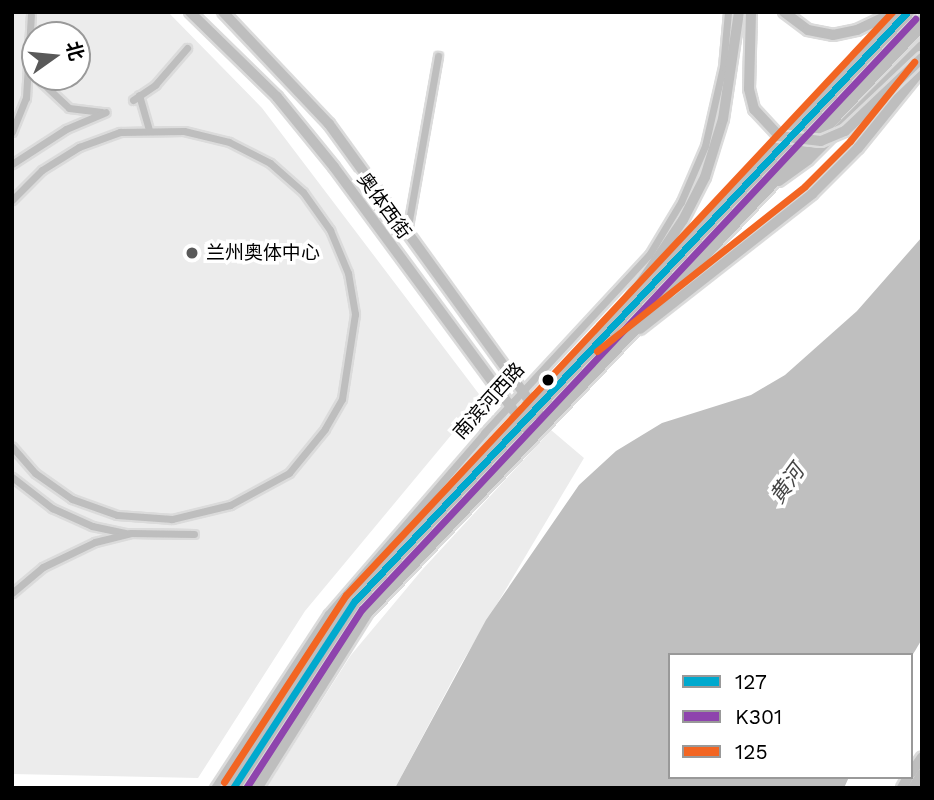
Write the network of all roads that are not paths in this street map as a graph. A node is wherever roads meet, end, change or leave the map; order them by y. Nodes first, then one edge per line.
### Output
1 (190, 12) edge
2 (223, 12) edge
3 (728, 12) edge
4 (739, 12) edge
5 (751, 12) edge
6 (784, 12) edge
7 (895, 12) edge
8 (907, 12) edge
9 (31, 15) dead end
10 (31, 21) edge
11 (922, 23) edge
12 (922, 46) edge
13 (187, 48) dead end
14 (438, 56) dead end
15 (922, 58) edge
16 (922, 69) edge
17 (27, 91) edge
18 (51, 91) edge
19 (149, 130) junction
20 (12, 132) edge
21 (12, 164) edge
22 (754, 199) junction
23 (12, 200) edge
24 (407, 232) junction
25 (616, 317) junction
26 (613, 349) junction
27 (524, 391) junction
28 (510, 406) junction
29 (535, 407) junction
30 (521, 422) junction
31 (545, 422) junction
32 (532, 436) junction
33 (12, 447) edge
34 (12, 477) edge
35 (130, 534) junction
36 (194, 534) dead end
37 (12, 593) edge
38 (922, 774) edge
39 (214, 788) edge
40 (233, 788) edge
41 (255, 788) edge
42 (912, 788) edge

1 - 28 main road, 奥体西街
2 - 24 main road, 奥体西街
3 - 27 street, 南滨河西路
4 - 25 main road
5 - 15 main road, bridge
6 - 7 main road
8 - 25 highway, 南滨河西路
9 - 10 street
11 - 22 highway
12 - 22 main road
13 - 19 street
14 - 24 street
16 - 26 main road
17 - 20 street
18 - 21 street
19 - 23 street
19 - 33 street
22 - 26 highway
24 - 27 main road, 奥体西街
25 - 29 highway, 南滨河西路
26 - 31 highway
27 - 28 street, 南滨河西路
27 - 29 main road, 奥体西街
28 - 30 main road, 奥体西街
28 - 39 street, 南滨河西路
29 - 30 highway, 南滨河西路
29 - 31 main road, 奥体西街
30 - 32 main road, 奥体西街
30 - 40 highway, 南滨河西路
31 - 32 highway
32 - 41 highway
34 - 35 street
35 - 36 street
35 - 37 street
38 - 42 main road

